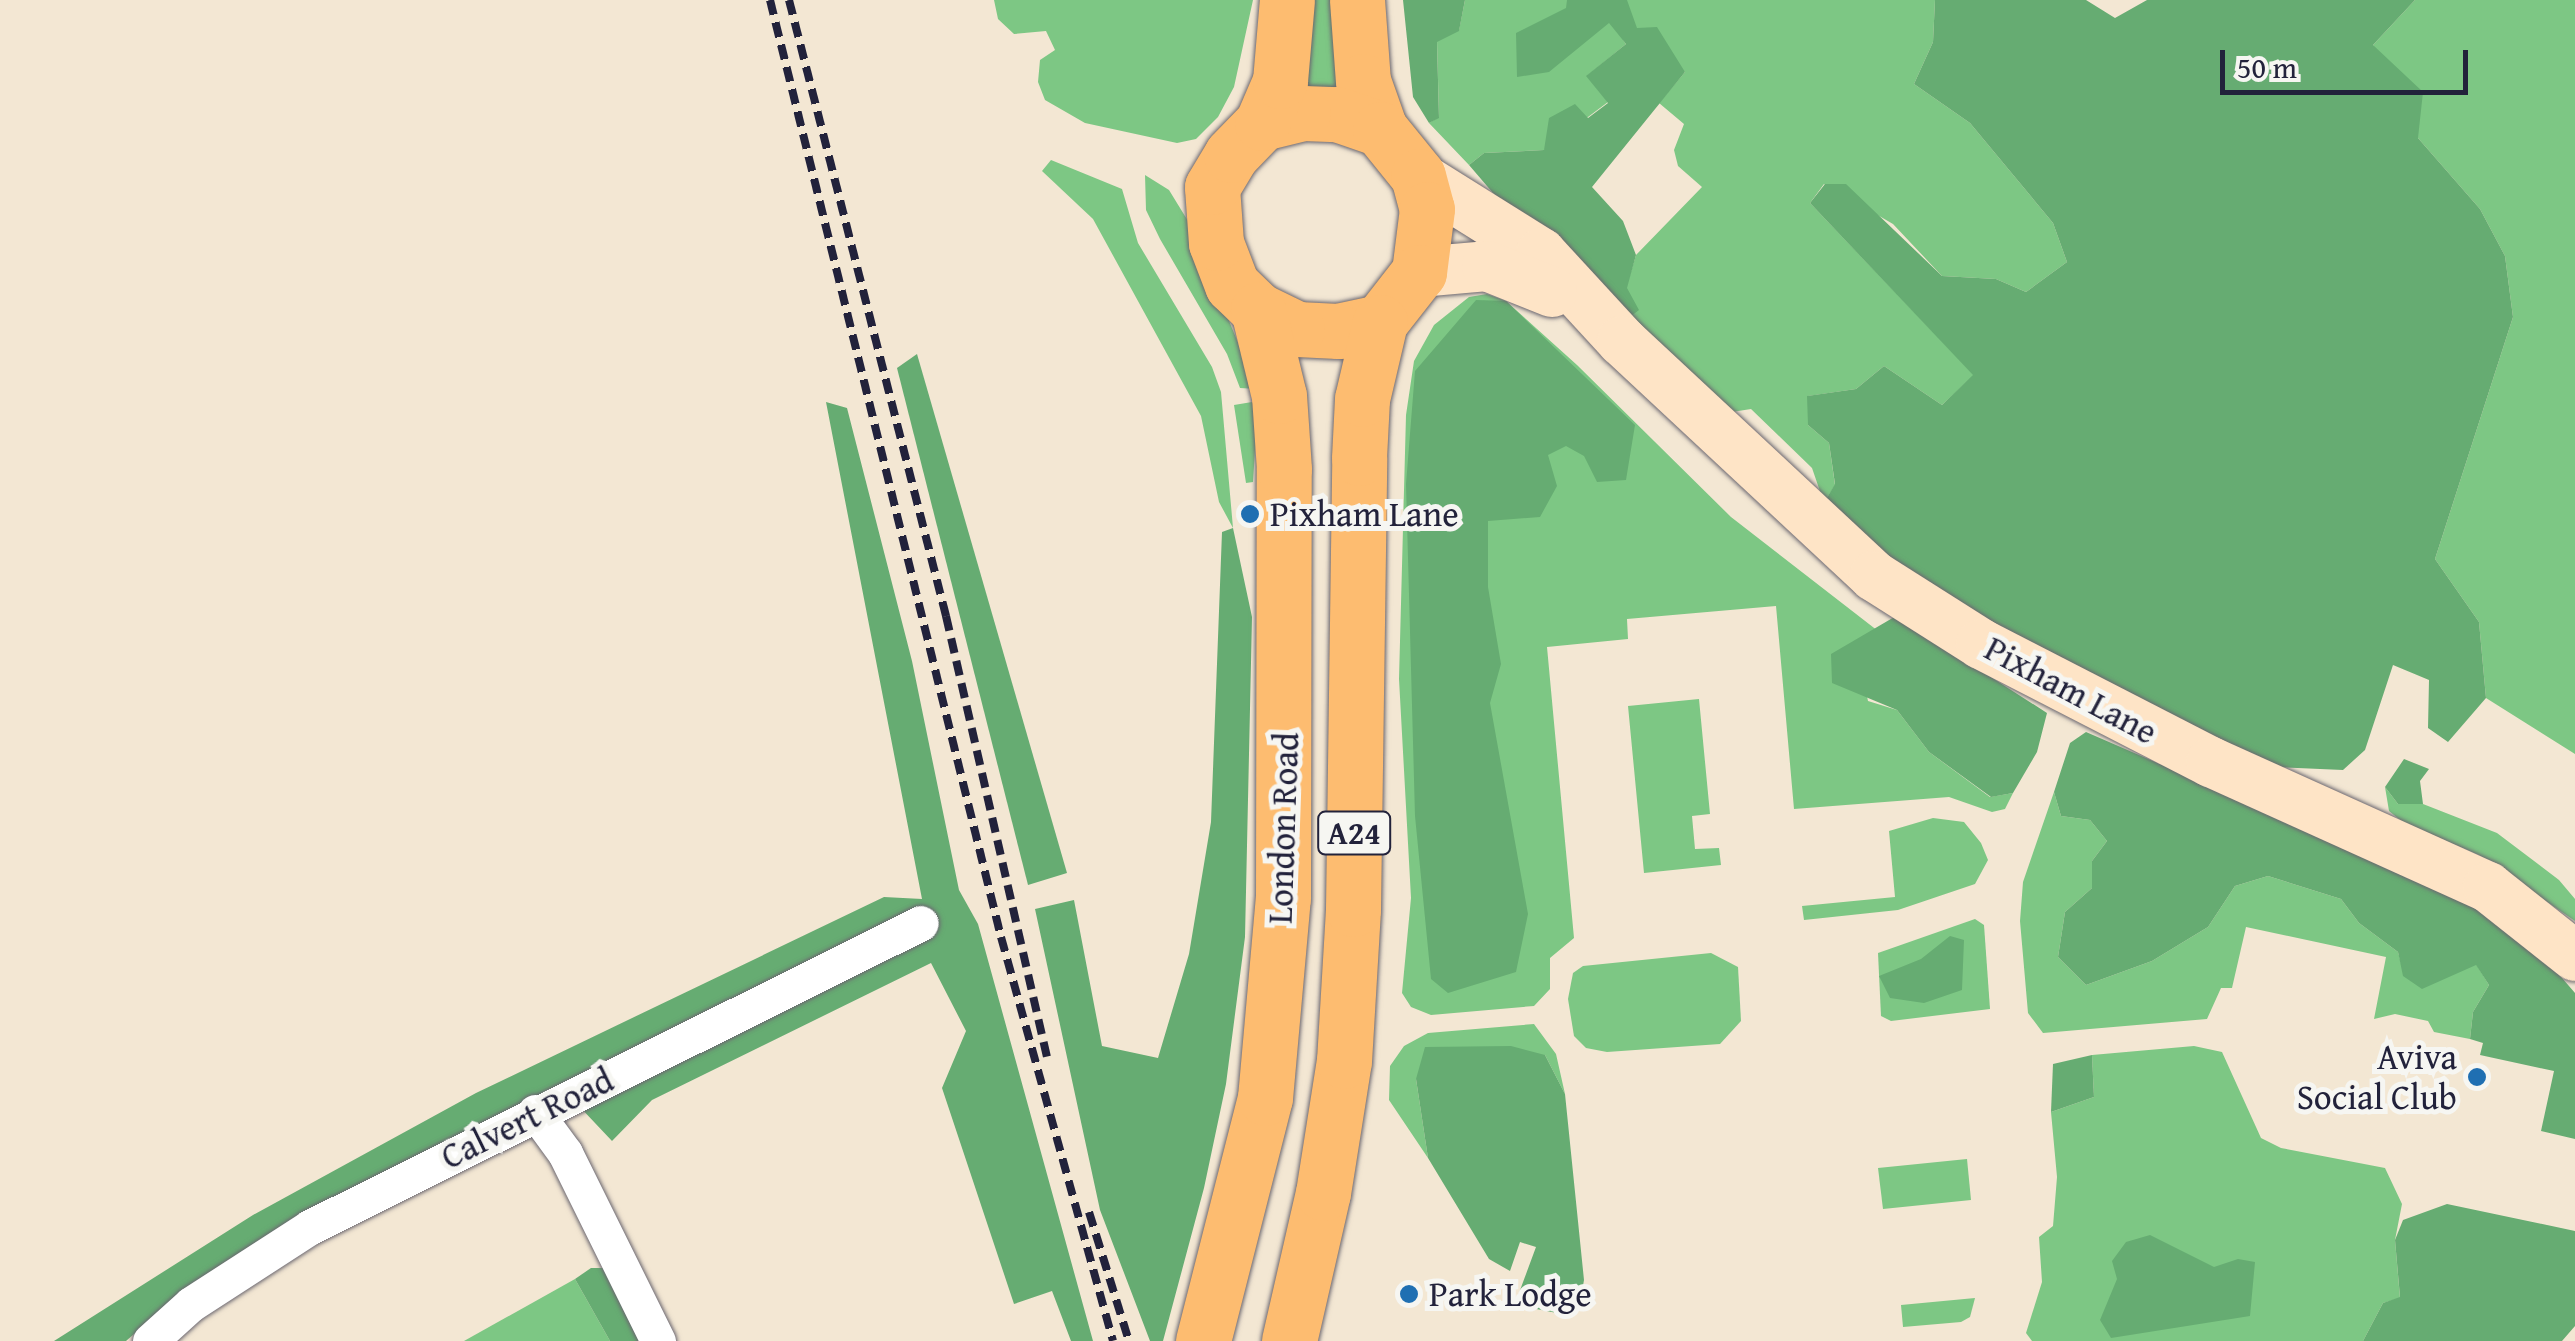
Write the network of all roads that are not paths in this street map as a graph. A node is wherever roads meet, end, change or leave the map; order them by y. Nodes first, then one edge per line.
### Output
1 (1288, 0) edge
2 (1357, 0) edge
3 (1262, 124) junction
4 (1380, 129) junction
5 (1418, 176) junction
6 (1418, 272) junction
7 (1258, 310) junction
8 (1380, 322) junction
9 (1622, 341) junction
10 (922, 923) dead end
11 (2575, 956) edge
12 (535, 1112) junction
13 (1206, 1331) edge
14 (150, 1341) edge
15 (658, 1341) edge
16 (1289, 1341) edge

1 - 3 highway
2 - 4 highway
3 - 4 highway
3 - 7 highway
4 - 5 highway
5 - 6 highway
5 - 9 main road, Pixham Lane
6 - 8 highway
6 - 9 main road, Pixham Lane
7 - 8 highway
7 - 13 highway, London Road / A24
8 - 16 highway, London Road / A24
9 - 11 main road, Pixham Lane
10 - 12 street, Calvert Road
12 - 14 street, Calvert Road
12 - 15 street

